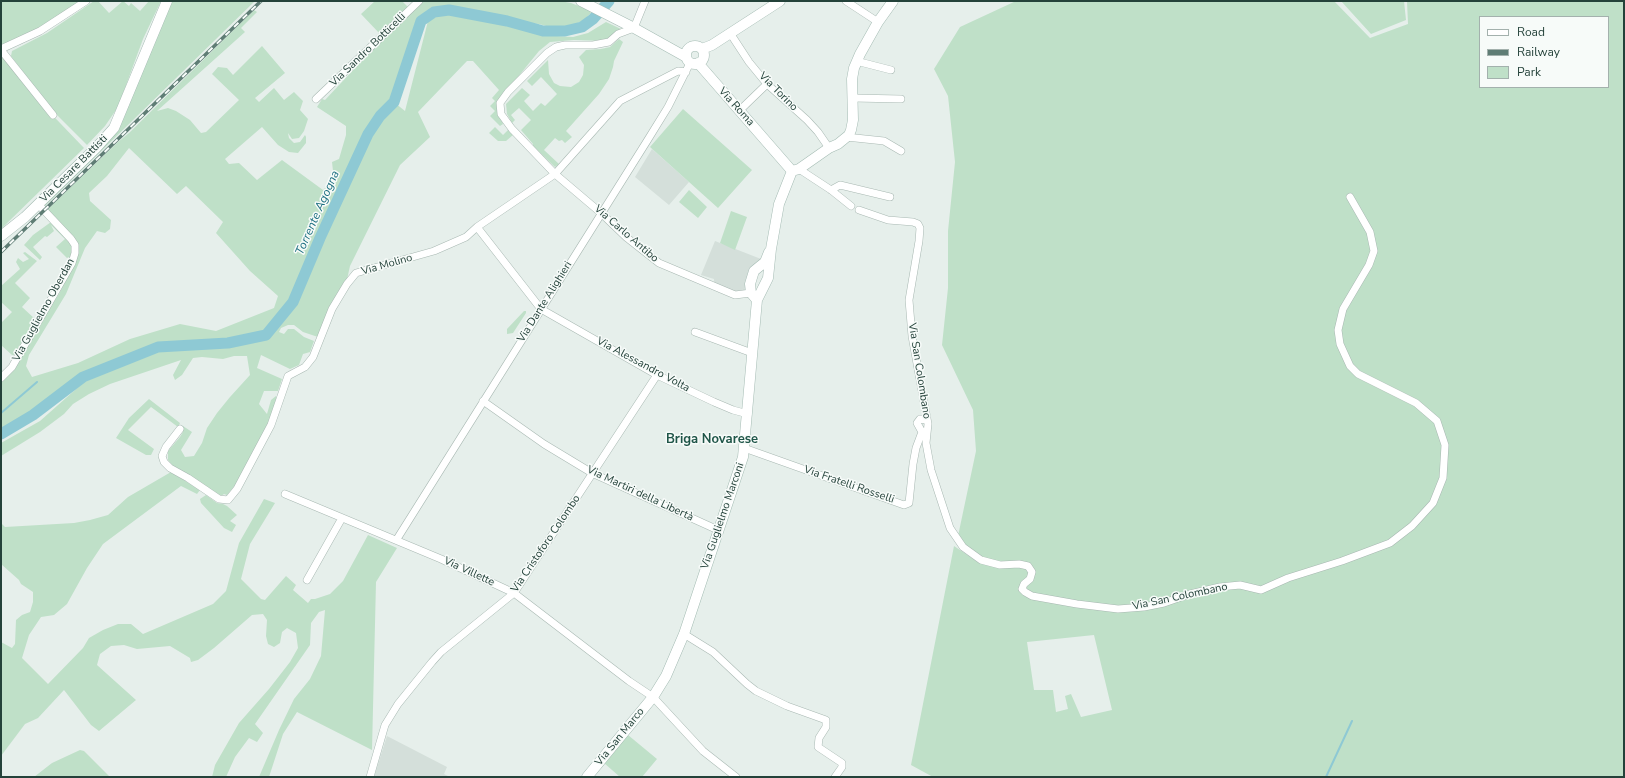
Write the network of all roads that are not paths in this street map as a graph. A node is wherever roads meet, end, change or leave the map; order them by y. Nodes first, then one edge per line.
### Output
1 (86, 1) edge
2 (167, 1) edge
3 (419, 1) edge
4 (645, 1) edge
5 (780, 1) edge
6 (846, 1) edge
7 (893, 1) edge
8 (585, 2) edge
9 (878, 22) junction
10 (630, 25) junction
11 (730, 33) junction
12 (706, 49) junction
13 (1, 50) edge
14 (689, 61) junction
15 (856, 61) junction
16 (891, 70) dead end
17 (767, 84) junction
18 (853, 98) junction
19 (316, 99) dead end
20 (901, 99) dead end
21 (739, 111) junction
22 (53, 115) dead end
23 (846, 137) junction
24 (829, 148) junction
25 (901, 151) dead end
26 (796, 170) junction
27 (555, 174) junction
28 (831, 190) junction
29 (890, 197) dead end
30 (1350, 197) dead end
31 (38, 204) junction
32 (851, 206) dead end
33 (859, 210) dead end
34 (602, 213) junction
35 (477, 227) junction
36 (1, 236) edge
37 (771, 249) junction
38 (754, 296) junction
39 (541, 310) junction
40 (695, 332) dead end
41 (752, 352) junction
42 (658, 375) junction
43 (1, 378) edge
44 (483, 401) junction
45 (748, 414) junction
46 (927, 420) junction
47 (180, 429) dead end
48 (744, 448) junction
49 (592, 473) junction
50 (285, 494) dead end
51 (342, 518) junction
52 (718, 530) junction
53 (396, 540) junction
54 (307, 580) dead end
55 (514, 593) junction
56 (684, 634) junction
57 (653, 697) junction
58 (370, 777) edge
59 (587, 777) edge
60 (736, 777) edge
61 (835, 777) edge

1 - 13 street
2 - 31 street, Via Cesare Battisti
3 - 19 street, Via Sandro Botticelli
4 - 10 street
5 - 11 street
6 - 9 street
7 - 9 street
8 - 10 street, Via Roma
9 - 15 street
10 - 14 street, Via Roma
10 - 27 street, Via Carlo Antibo
11 - 12 street
11 - 17 street, Via Torino
12 - 14 street
12 - 14 street
13 - 22 street
14 - 21 street, Via Roma
14 - 27 street, Via Molino
14 - 34 street, Via Dante Alighieri
15 - 16 street
15 - 18 street
17 - 21 street
17 - 24 street, Via Torino
18 - 20 street
18 - 23 street
21 - 26 street, Via Roma
23 - 24 street
23 - 25 street
24 - 26 street
26 - 28 street
26 - 37 street, Via Guglielmo Marconi
27 - 34 street, Via Carlo Antibo
27 - 35 street, Via Molino
28 - 29 street
28 - 32 street
30 - 46 street, Via San Colombano
31 - 36 street, Via Cesare Battisti
31 - 43 street, Via Guglielmo Oberdan
33 - 46 street, Via San Colombano
34 - 38 street, Via Carlo Antibo
34 - 39 street, Via Dante Alighieri
35 - 39 street
35 - 47 street, Via Molino
37 - 38 street, Via Guglielmo Marconi
37 - 38 street, Via Guglielmo Marconi
38 - 41 street, Via Guglielmo Marconi
39 - 42 street, Via Alessandro Volta
39 - 44 street, Via Dante Alighieri
40 - 41 street
41 - 45 street, Via Guglielmo Marconi
42 - 45 street, Via Alessandro Volta
42 - 49 street, Via Cristoforo Colombo
44 - 49 street, Via Martiri della Libertà
44 - 53 street, Via Dante Alighieri
45 - 48 street, Via Guglielmo Marconi
46 - 48 street, Via Fratelli Rosselli
48 - 52 street, Via Guglielmo Marconi
49 - 52 street, Via Martiri della Libertà
49 - 55 street, Via Cristoforo Colombo
50 - 51 street, Via Villette
51 - 53 street, Via Villette
51 - 54 street
52 - 56 street, Via Guglielmo Marconi
53 - 55 street, Via Villette
55 - 57 street, Via Villette
55 - 58 street, Via Cristoforo Colombo
56 - 57 street, Via Guglielmo Marconi
56 - 61 street
57 - 59 street, Via San Marco
57 - 60 street, Via Villette

